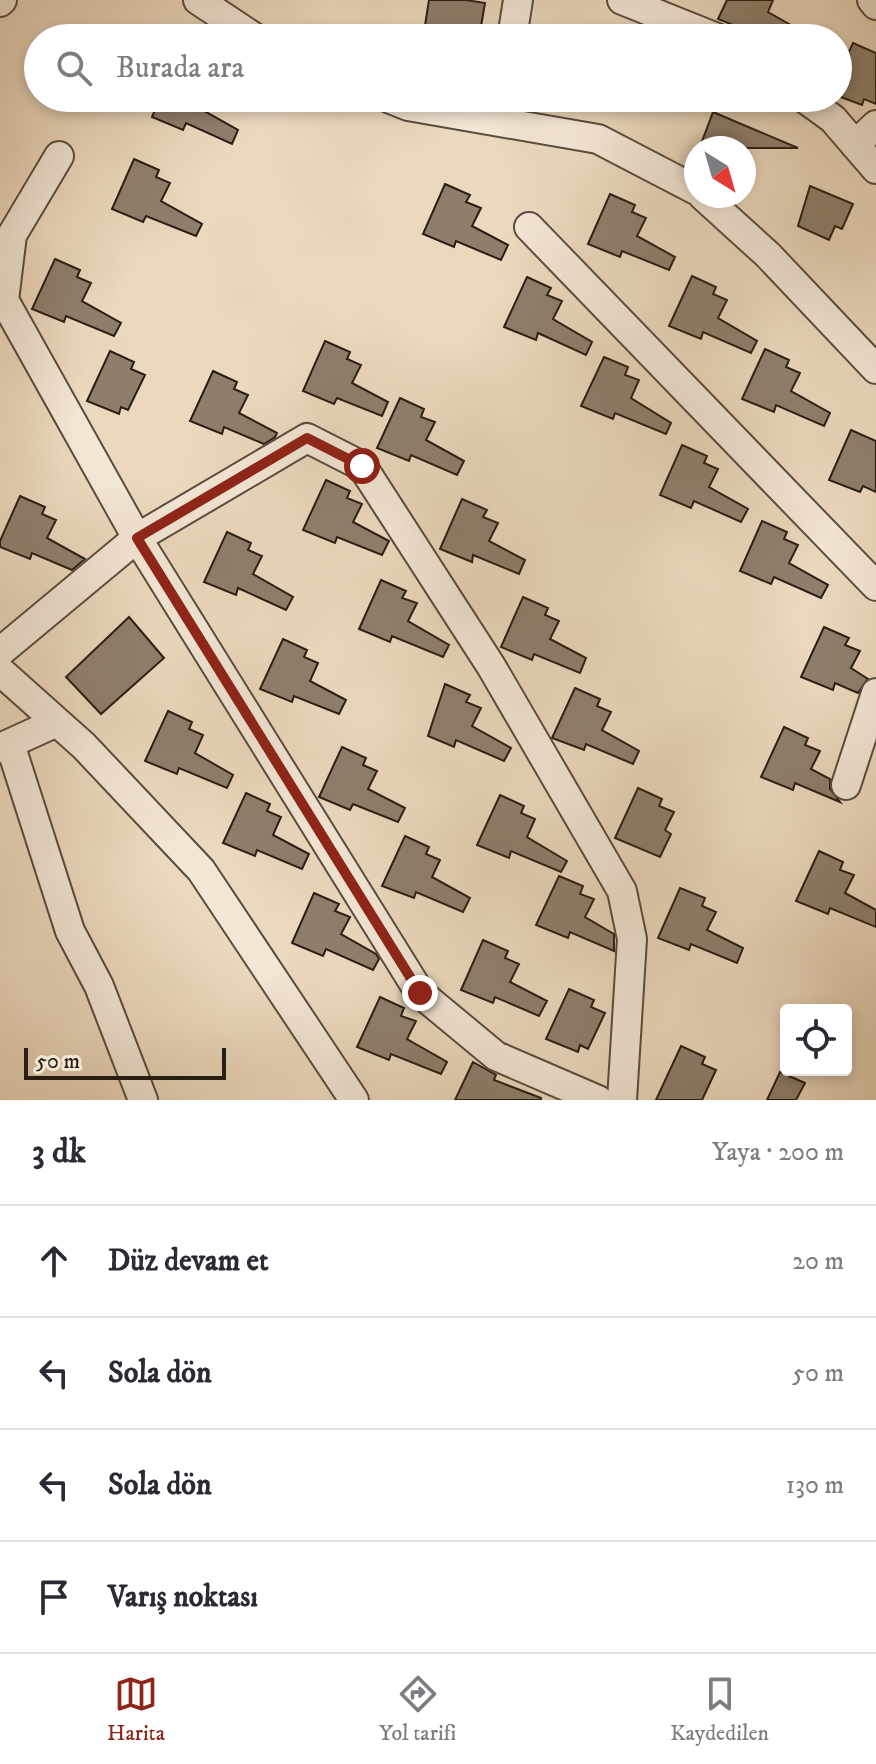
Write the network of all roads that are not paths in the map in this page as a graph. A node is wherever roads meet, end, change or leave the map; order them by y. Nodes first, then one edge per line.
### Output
1 (198, 0) edge
2 (518, 0) edge
3 (622, 0) edge
4 (872, 0) edge
5 (876, 5) edge
6 (234, 24) edge
7 (514, 24) edge
8 (682, 24) edge
9 (512, 112) edge
10 (823, 112) edge
11 (876, 125) edge
12 (855, 145) junction
13 (59, 156) dead end
14 (876, 169) edge
15 (684, 184) edge
16 (716, 208) edge
17 (529, 227) dead end
18 (876, 369) edge
19 (137, 538) junction
20 (876, 586) edge
21 (0, 652) edge
22 (0, 671) edge
23 (876, 693) edge
24 (57, 722) junction
25 (5, 746) edge
26 (846, 785) dead end
27 (143, 1100) edge
28 (354, 1100) edge
29 (598, 1100) edge
30 (622, 1100) edge

1 - 6 street
2 - 7 street
3 - 8 street
4 - 5 street
9 - 15 street
10 - 12 street
11 - 12 street
12 - 14 street
13 - 19 street
16 - 18 street
17 - 20 street
19 - 21 street
19 - 29 street
19 - 30 street
22 - 24 street
23 - 26 street
24 - 25 street
24 - 28 street
25 - 27 street

